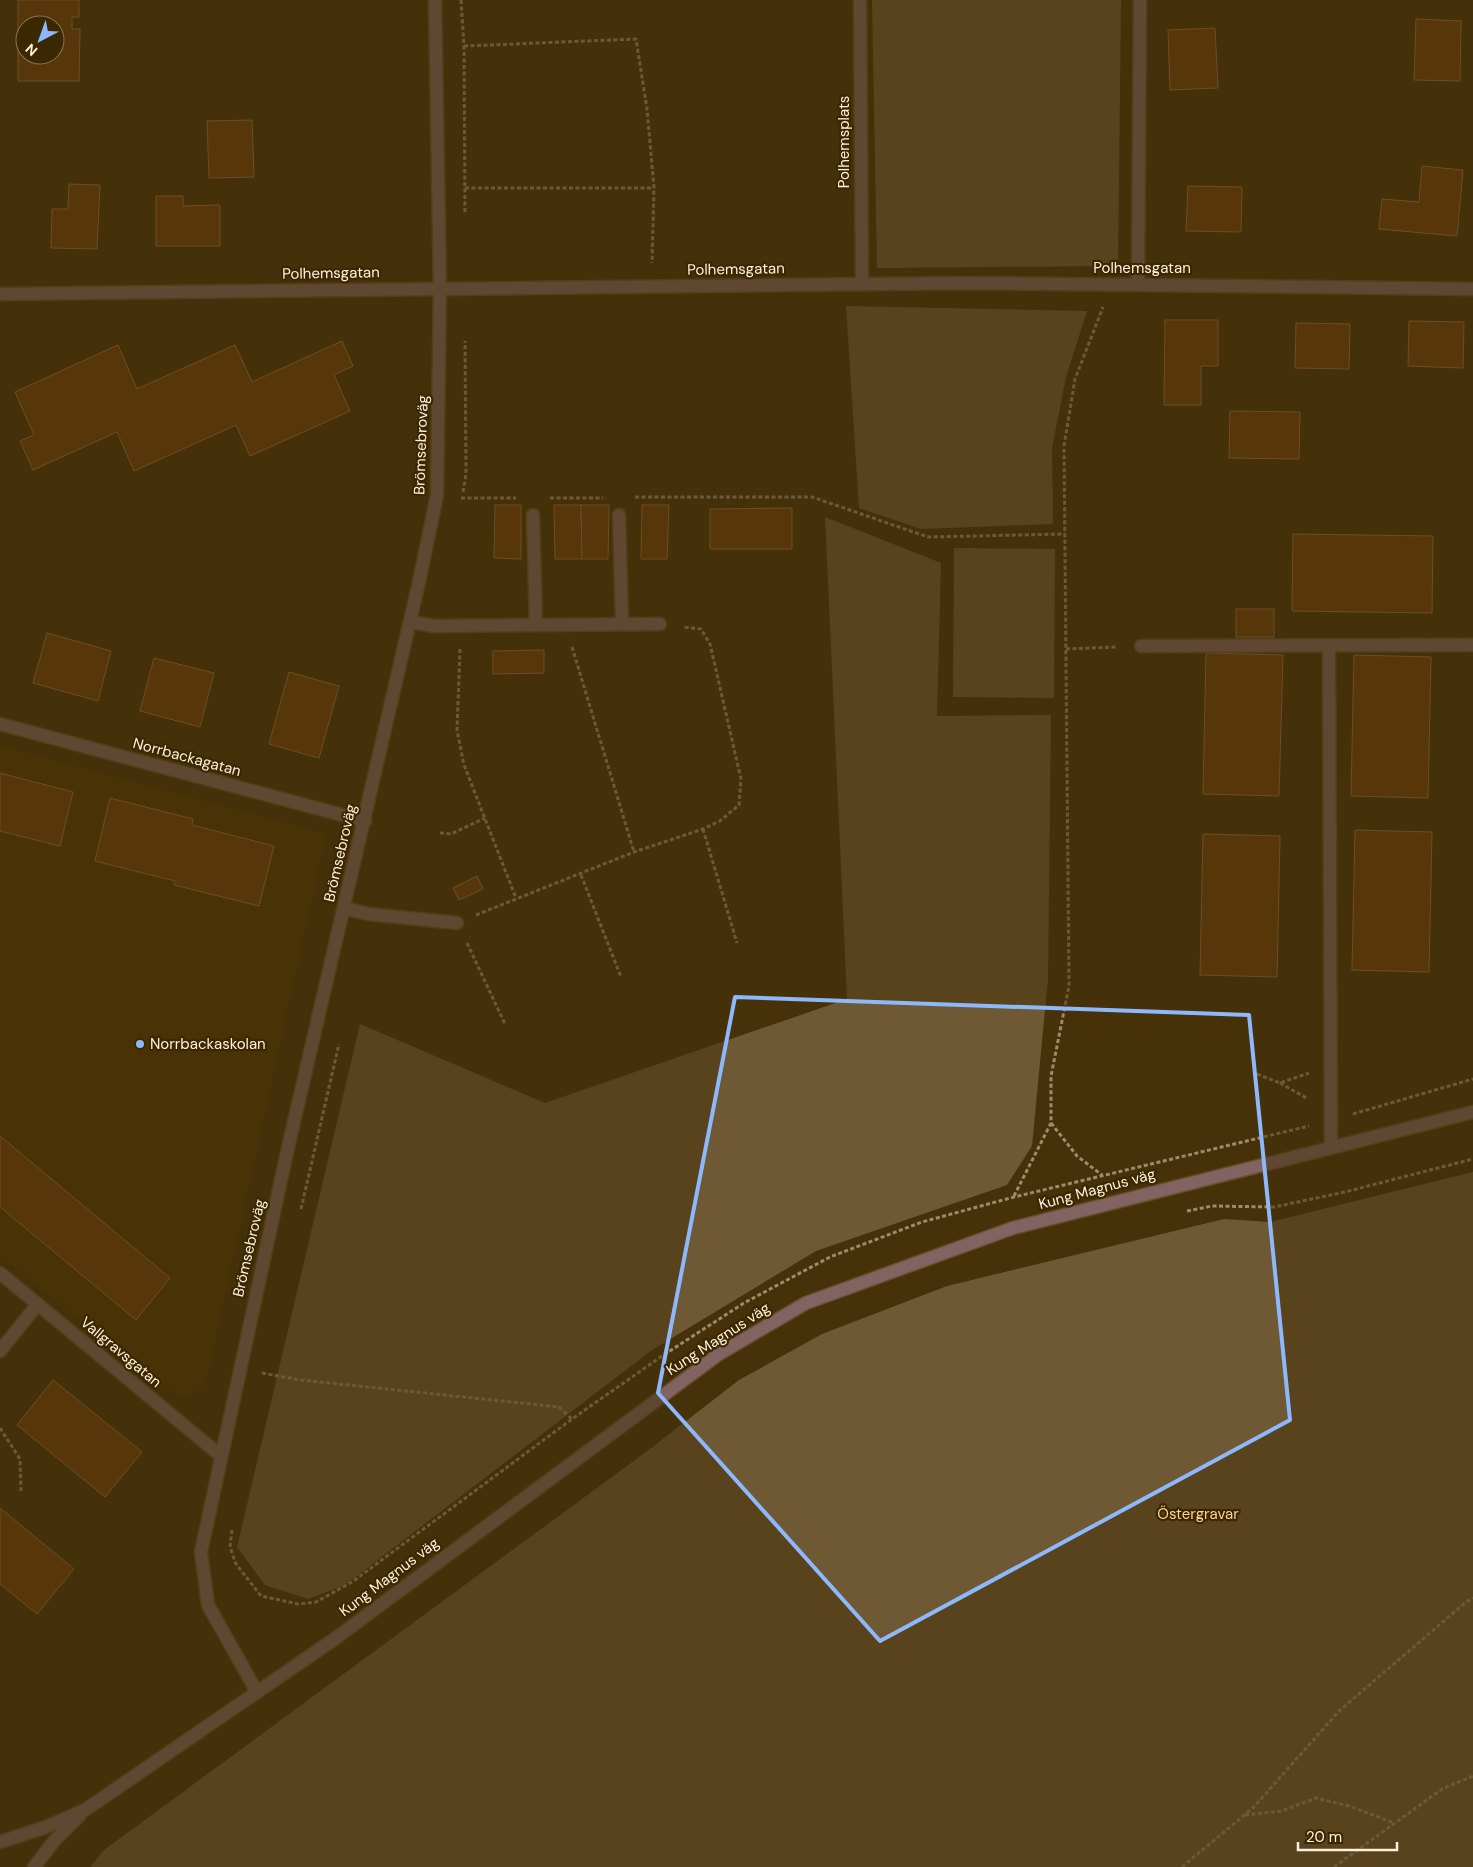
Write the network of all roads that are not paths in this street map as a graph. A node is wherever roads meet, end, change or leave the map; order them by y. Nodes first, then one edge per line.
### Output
1 (435, 0) edge
2 (860, 0) edge
3 (1140, 0) edge
4 (862, 284) junction
5 (1138, 284) junction
6 (440, 288) junction
7 (1473, 289) edge
8 (0, 294) edge
9 (533, 515) dead end
10 (619, 515) dead end
11 (410, 622) junction
12 (536, 624) junction
13 (622, 624) junction
14 (660, 624) road end
15 (1473, 645) edge
16 (1141, 646) dead end
17 (1329, 646) junction
18 (0, 724) edge
19 (365, 821) junction
20 (344, 908) junction
21 (457, 923) road end
22 (1473, 1112) edge
23 (1331, 1147) junction
24 (0, 1273) edge
25 (38, 1304) junction
26 (0, 1351) edge
27 (221, 1456) junction
28 (257, 1692) junction
29 (85, 1810) junction
30 (0, 1842) edge
31 (34, 1867) edge

1 - 6 street, Brömsebroväg
2 - 4 street, Polhemsplats
3 - 5 street
4 - 5 street, Polhemsgatan
4 - 6 street, Polhemsgatan
5 - 7 street, Polhemsgatan
6 - 8 street, Polhemsgatan
6 - 11 street, Brömsebroväg
9 - 12 street
10 - 13 street
11 - 12 street
11 - 19 street, Brömsebroväg
12 - 13 street
13 - 14 street
15 - 17 street
16 - 17 street
17 - 23 street
18 - 19 street, Norrbackagatan
19 - 20 street, Brömsebroväg
20 - 21 street
20 - 27 street, Brömsebroväg
22 - 23 street, Kung Magnus väg
23 - 28 street, Kung Magnus väg
24 - 25 street, Vallgravsgatan
25 - 26 street
25 - 27 street, Vallgravsgatan
27 - 28 street, Brömsebroväg
28 - 29 street, Kung Magnus väg
29 - 30 street, Kung Magnus väg
29 - 31 street, Kung Magnus väg

